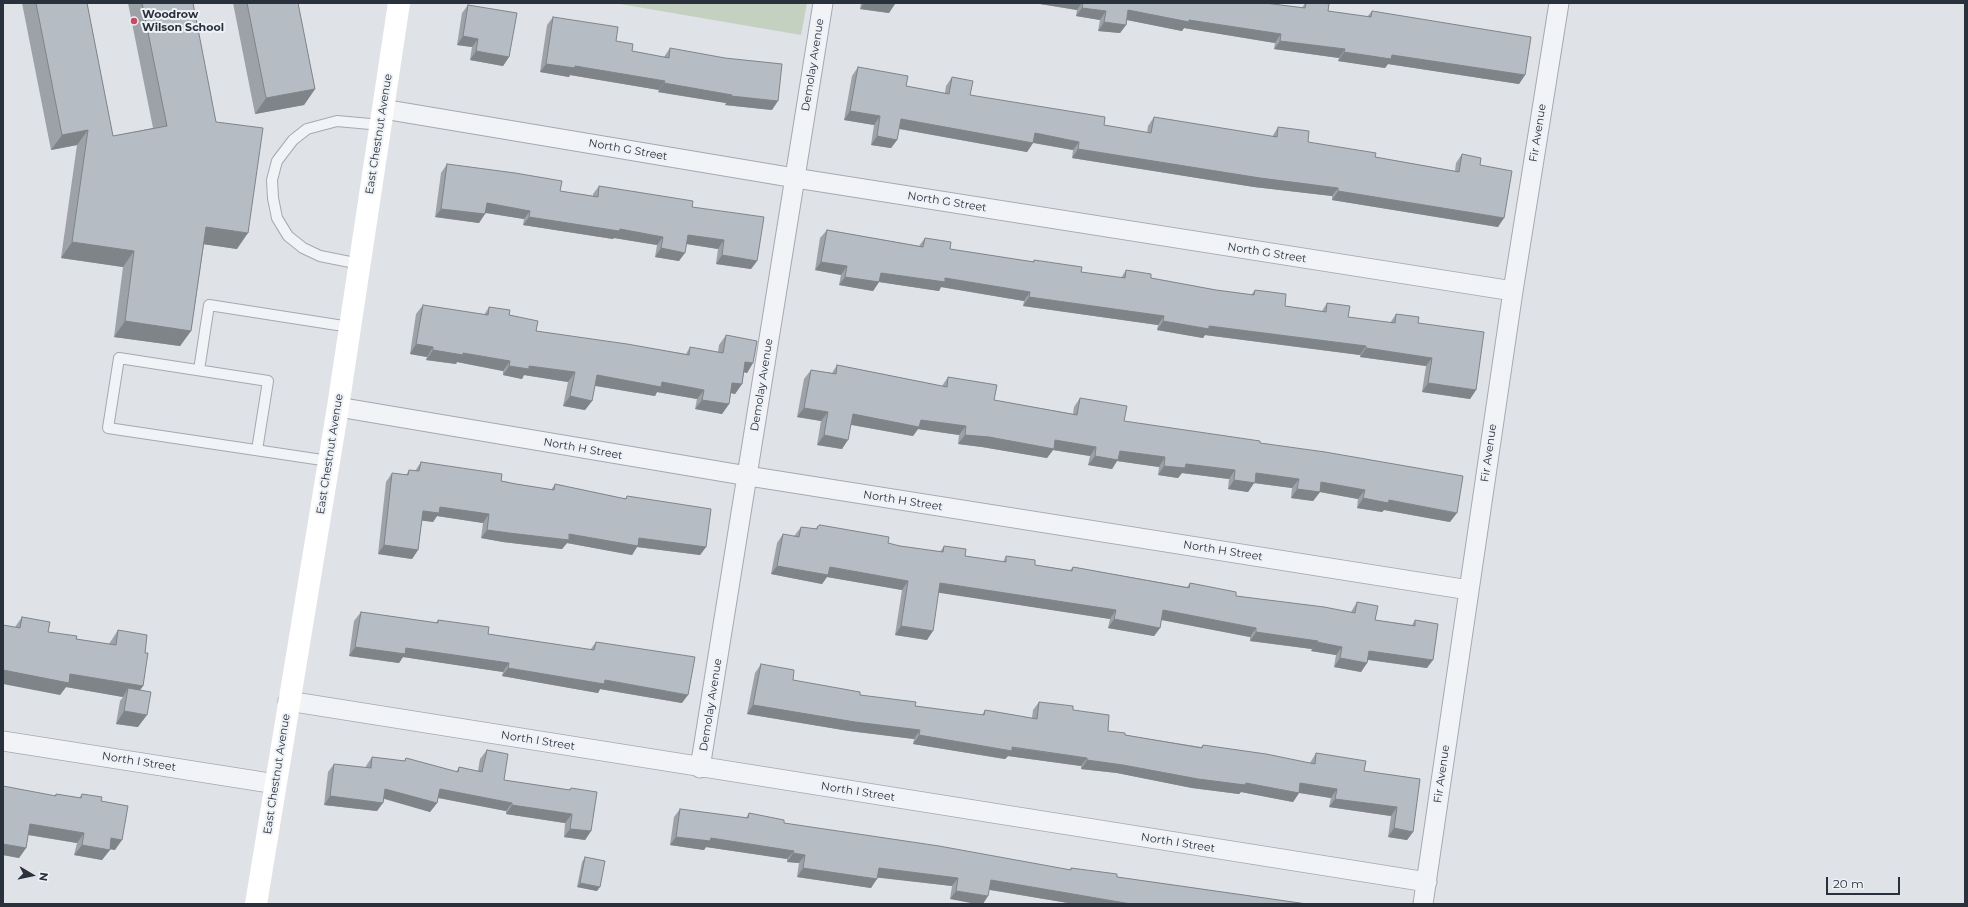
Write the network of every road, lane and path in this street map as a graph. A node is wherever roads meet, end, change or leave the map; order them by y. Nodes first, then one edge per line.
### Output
1 (399, 3) edge
2 (823, 3) edge
3 (1559, 3) edge
4 (382, 117) junction
5 (795, 178) junction
6 (360, 264) junction
7 (1512, 291) junction
8 (350, 327) junction
9 (199, 370) junction
10 (338, 407) junction
11 (257, 450) junction
12 (329, 461) junction
13 (748, 476) junction
14 (1469, 590) junction
15 (288, 701) junction
16 (3, 741) edge
17 (700, 768) junction
18 (276, 784) junction
19 (1427, 882) junction
20 (256, 904) edge
21 (1423, 904) edge

1 - 4 street, East Chestnut Avenue
2 - 5 street, Demolay Avenue
3 - 7 street, Fir Avenue
4 - 5 street, North G Street
4 - 6 street, East Chestnut Avenue
4 - 6 lane
5 - 7 street, North G Street
5 - 13 street, Demolay Avenue
6 - 8 street, East Chestnut Avenue
7 - 14 street, Fir Avenue
8 - 9 lane
8 - 10 street, East Chestnut Avenue
9 - 11 lane
9 - 11 lane
10 - 12 street, East Chestnut Avenue
10 - 13 street, North H Street
11 - 12 lane
12 - 15 street, East Chestnut Avenue
13 - 14 street, North H Street
13 - 17 street, Demolay Avenue
14 - 19 street, Fir Avenue
15 - 17 street, North I Street
15 - 18 street, East Chestnut Avenue
16 - 18 street, North I Street
17 - 19 street, North I Street
18 - 20 street, East Chestnut Avenue
19 - 21 street, Fir Avenue

